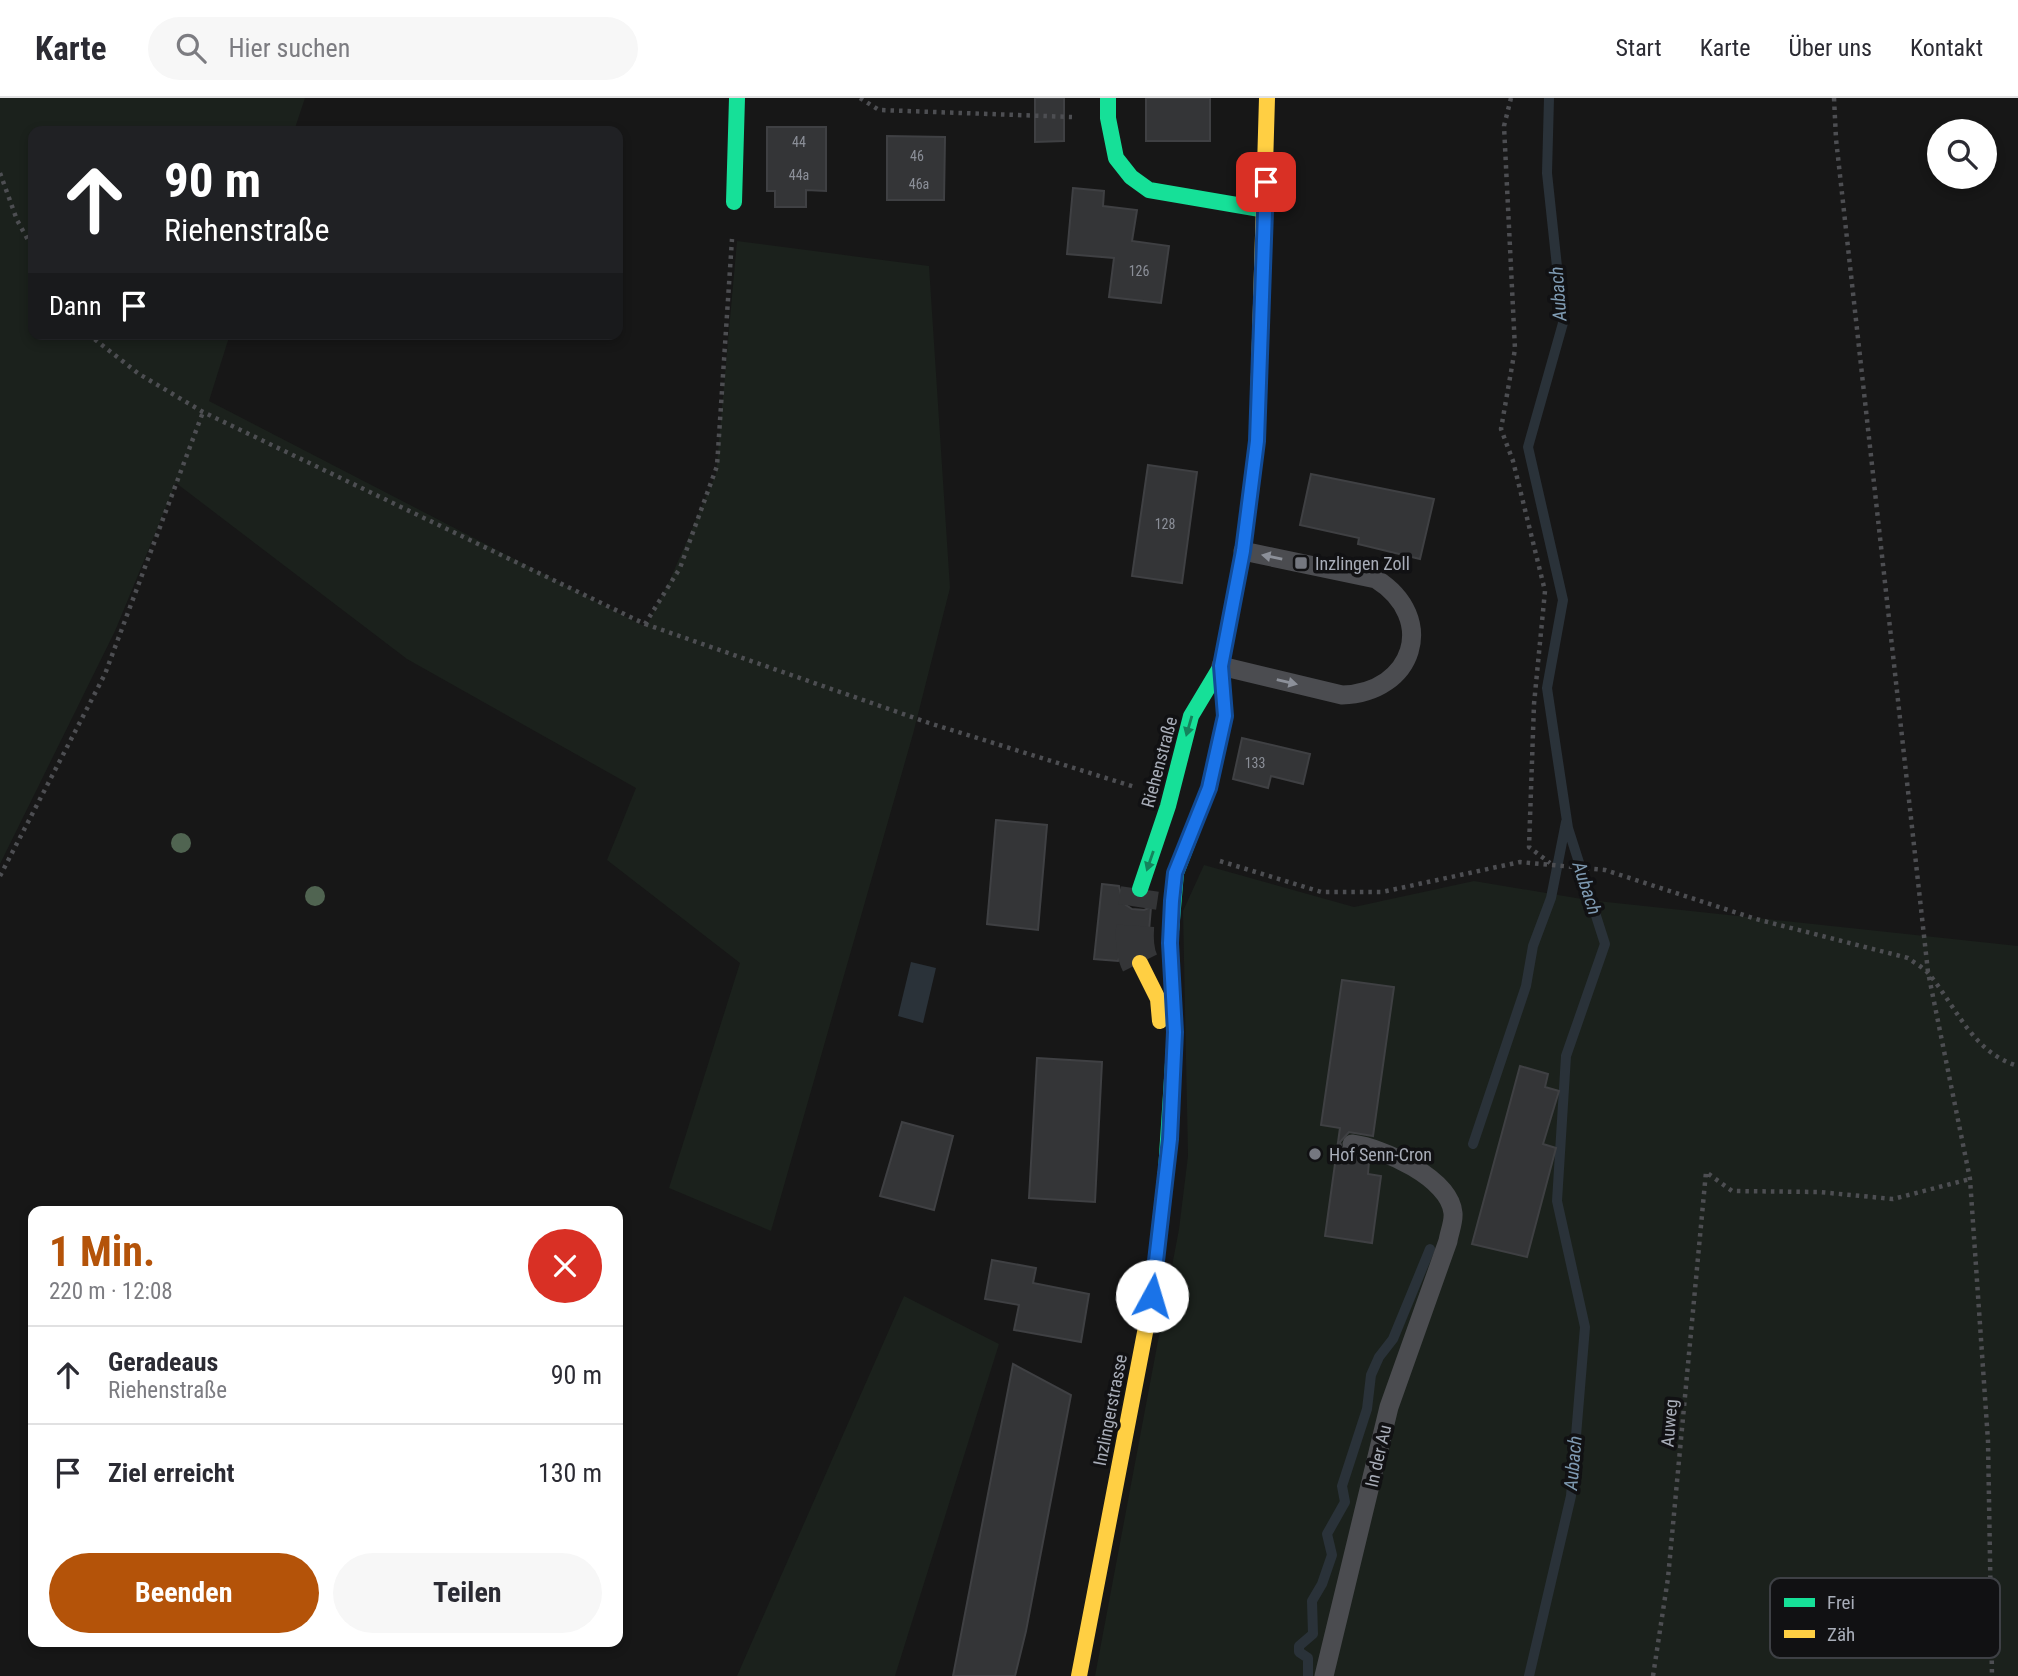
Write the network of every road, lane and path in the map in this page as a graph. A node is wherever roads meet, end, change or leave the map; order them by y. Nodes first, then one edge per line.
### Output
1 (737, 98) edge
2 (860, 98) edge
3 (1108, 98) edge
4 (1267, 98) edge
5 (1511, 98) edge
6 (1834, 98) edge
7 (1108, 118) junction
8 (0, 173) edge
9 (734, 202) joint
10 (1266, 210) junction
11 (28, 239) edge
12 (96, 340) edge
13 (203, 412) junction
14 (1243, 551) junction
15 (645, 624) junction
16 (1221, 666) junction
17 (1169, 802) junction
18 (1199, 817) junction
19 (1184, 846) junction
20 (1550, 863) junction
21 (0, 876) edge
22 (1140, 888) tunnel mouth
23 (1140, 963) tunnel mouth
24 (1928, 972) junction
25 (1172, 1066) junction
26 (2018, 1066) edge
27 (1352, 1144) dead end
28 (1970, 1179) junction
29 (1990, 1578) edge
30 (1992, 1658) edge
31 (1079, 1676) edge
32 (1324, 1676) edge
33 (1653, 1676) edge
34 (1992, 1676) edge

1 - 9 street
2 - 7 path
3 - 7 street
4 - 10 street, Riehenstraße
5 - 20 path
6 - 24 path
7 - 10 street
8 - 11 path
9 - 15 path
10 - 14 street, Riehenstraße
12 - 13 path
13 - 15 path
13 - 21 path
14 - 16 street, Riehenstraße
16 -> 14 lane
15 - 17 path
16 -> 17 street, Riehenstraße
16 - 18 street, Riehenstraße
17 - 18 lane
17 -> 22 street, Riehenstraße
18 - 19 street, Riehenstraße
19 - 20 path
19 - 25 street, Inzlingerstrasse
20 - 24 path
23 - 25 street, Inzlingerstrasse
24 - 26 path
24 - 28 path
25 - 31 street, Inzlingerstrasse
27 - 32 lane, In der Au
28 - 29 path
28 - 33 path, Auweg
30 - 34 path

